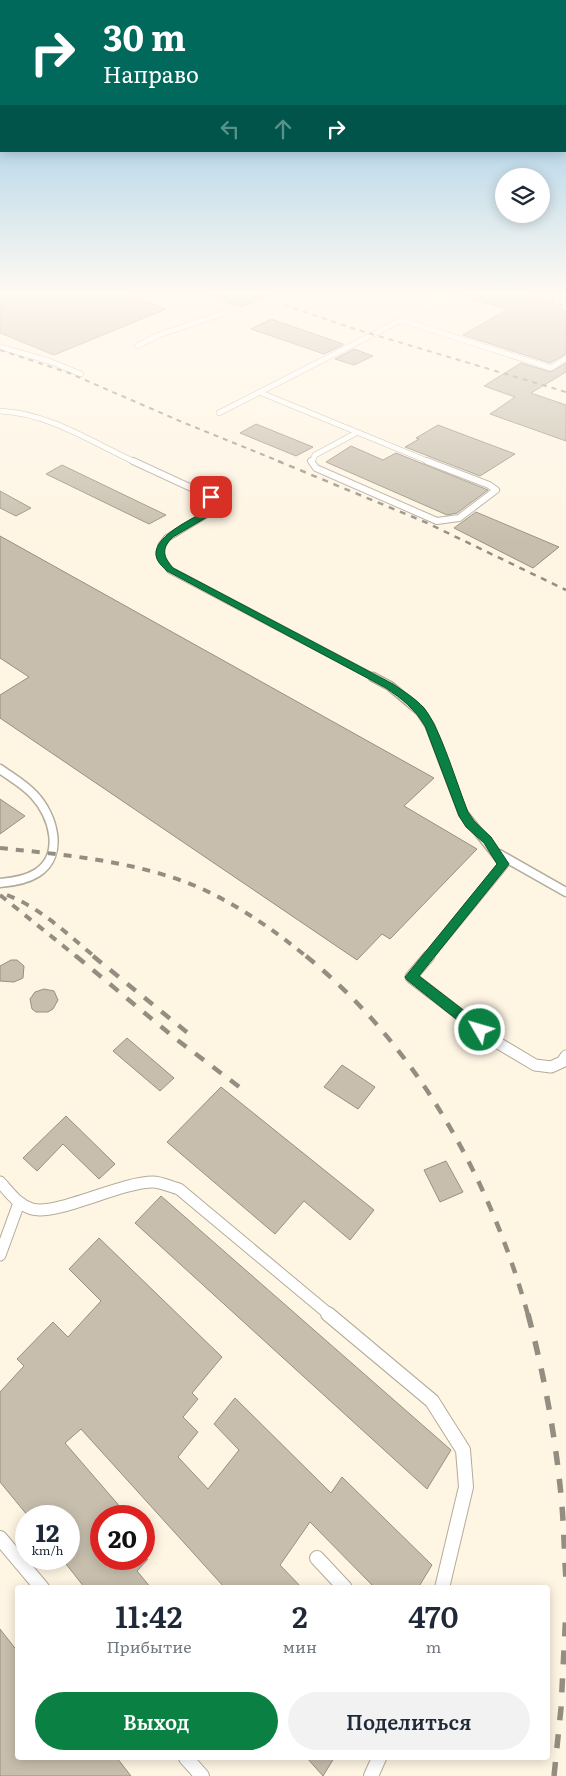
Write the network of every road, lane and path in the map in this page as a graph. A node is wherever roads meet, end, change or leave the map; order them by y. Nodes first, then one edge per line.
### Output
1 (291, 376) edge
2 (259, 392) junction
3 (0, 411) edge
4 (219, 413) dead end
5 (356, 433) junction
6 (0, 769) edge
7 (498, 854) junction
8 (0, 883) edge
9 (566, 892) edge
10 (566, 1056) edge
11 (0, 1182) edge
12 (19, 1204) junction
13 (0, 1256) edge
14 (0, 1538) edge
15 (316, 1558) dead end
16 (39, 1585) edge
17 (342, 1585) edge
18 (443, 1585) edge
19 (188, 1760) edge
20 (378, 1760) edge
21 (202, 1776) edge
22 (371, 1776) edge

1 - 2 lane
2 - 4 lane
2 - 5 lane
3 - 7 lane
5 - 5 lane
6 - 8 lane
7 - 9 lane
7 - 10 lane
11 - 12 lane
12 - 13 lane
12 - 18 lane
14 - 16 lane
15 - 17 lane
19 - 21 lane
20 - 22 lane

